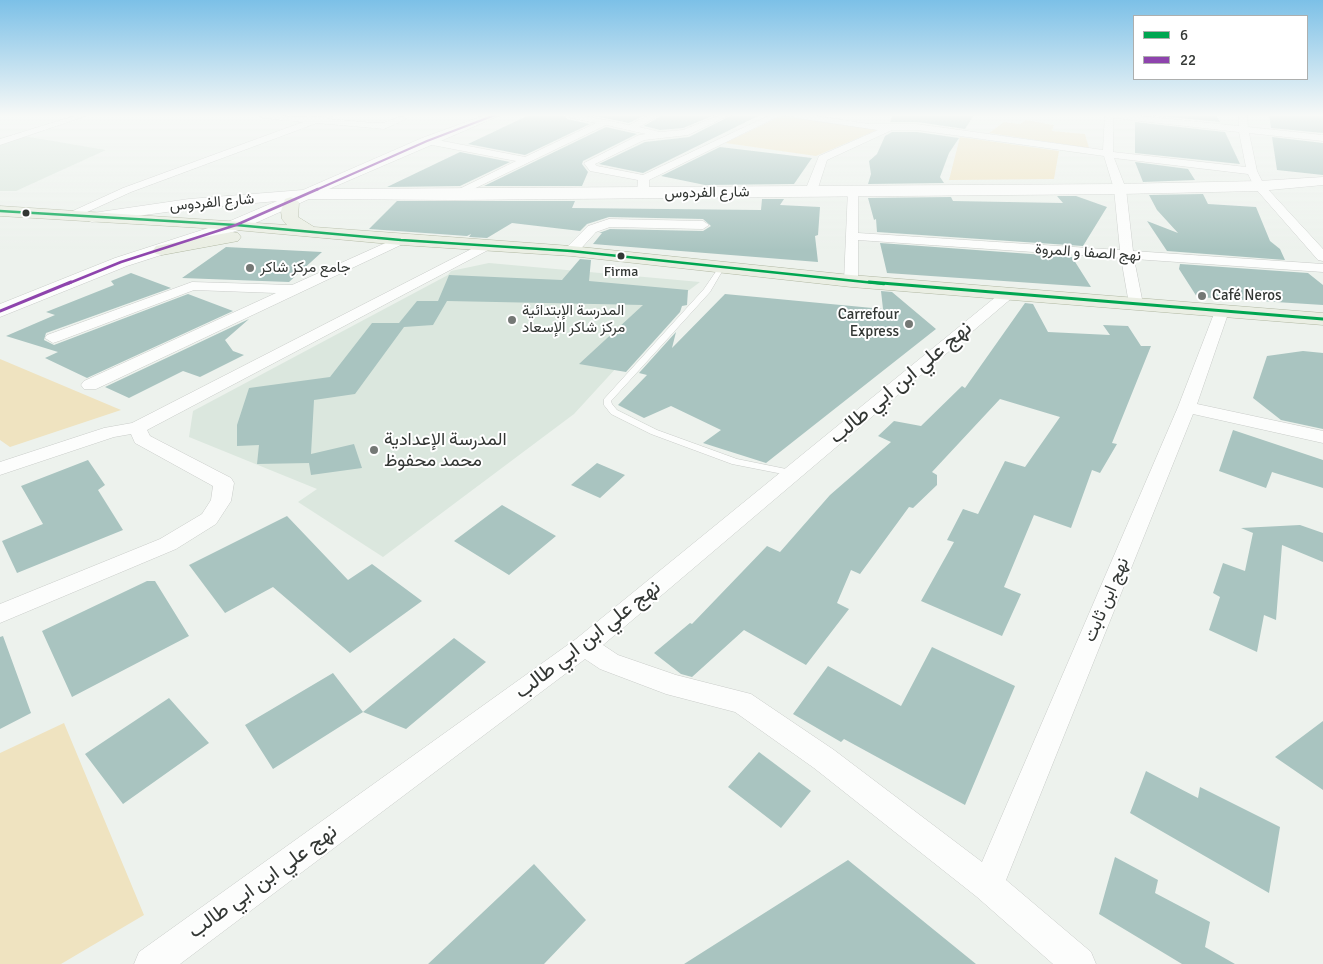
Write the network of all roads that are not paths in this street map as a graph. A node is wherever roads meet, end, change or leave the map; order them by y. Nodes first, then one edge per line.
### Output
1 (207, 160) edge
2 (382, 160) edge
3 (525, 160) edge
4 (594, 160) edge
5 (682, 160) edge
6 (822, 160) edge
7 (1110, 160) edge
8 (1159, 160) edge
9 (1250, 160) edge
10 (1252, 171) junction
11 (352, 173) junction
12 (644, 178) junction
13 (1323, 181) edge
14 (1259, 186) junction
15 (1120, 189) junction
16 (810, 191) junction
17 (852, 191) junction
18 (643, 194) junction
19 (394, 195) junction
20 (455, 195) junction
21 (301, 197) junction
22 (0, 211) edge
23 (70, 215) junction
24 (92, 217) junction
25 (121, 219) junction
26 (208, 224) junction
27 (236, 225) junction
28 (703, 225) dead end
29 (306, 232) junction
30 (853, 236) junction
31 (401, 240) junction
32 (485, 246) junction
33 (153, 249) junction
34 (571, 251) junction
35 (1127, 256) junction
36 (1323, 257) edge
37 (721, 268) junction
38 (1323, 268) edge
39 (851, 281) junction
40 (293, 290) junction
41 (1008, 294) junction
42 (1136, 304) junction
43 (0, 311) edge
44 (1222, 311) junction
45 (1323, 319) edge
46 (53, 338) dead end
47 (90, 385) dead end
48 (1187, 407) junction
49 (137, 428) junction
50 (1323, 437) edge
51 (0, 468) edge
52 (793, 474) junction
53 (0, 614) edge
54 (585, 646) junction
55 (988, 886) junction
56 (151, 964) edge
57 (1079, 964) edge

1 - 23 street
2 - 11 street
3 - 20 street
4 - 12 street
5 - 12 street
6 - 16 street
7 - 15 street
8 - 10 street
9 - 10 street
10 - 14 street
11 - 19 street
11 - 21 street
12 - 18 street
13 - 14 street, شارع الفردوس
14 - 15 street, شارع الفردوس
14 - 36 street
15 - 17 street, شارع الفردوس
15 - 35 street
16 - 17 street, شارع الفردوس
16 - 18 street, شارع الفردوس
17 - 30 street
18 - 20 street, شارع الفردوس
19 - 20 street, شارع الفردوس
19 - 21 street, شارع الفردوس
21 - 24 street, شارع الفردوس
21 - 26 street
21 - 27 street
21 - 29 main road
22 - 23 main road
23 - 24 main road
24 - 25 main road
25 - 26 main road
25 - 33 main road
26 - 27 main road
26 - 33 street
27 - 29 main road
27 - 33 street
28 - 34 street
29 - 31 main road
29 - 33 main road
30 - 35 street, نهج الصفا و المروة
30 - 39 street
31 - 32 main road
31 - 40 street
32 - 34 main road
32 - 49 street
33 - 43 street
34 - 37 main road
35 - 38 street, نهج الصفا و المروة
35 - 42 street
37 - 39 main road
37 - 52 lane
39 - 41 main road
40 - 46 street
40 - 47 street
41 - 42 main road
41 - 52 street, نهج علي ابن ابي طالب
42 - 44 main road
44 - 45 main road
44 - 48 street, نهج ابن ثابت
48 - 50 street
48 - 55 street, نهج ابن ثابت
49 - 51 street
49 - 53 street
52 - 54 street, نهج علي ابن ابي طالب
54 - 55 street
54 - 56 street, نهج علي ابن ابي طالب
55 - 57 street

